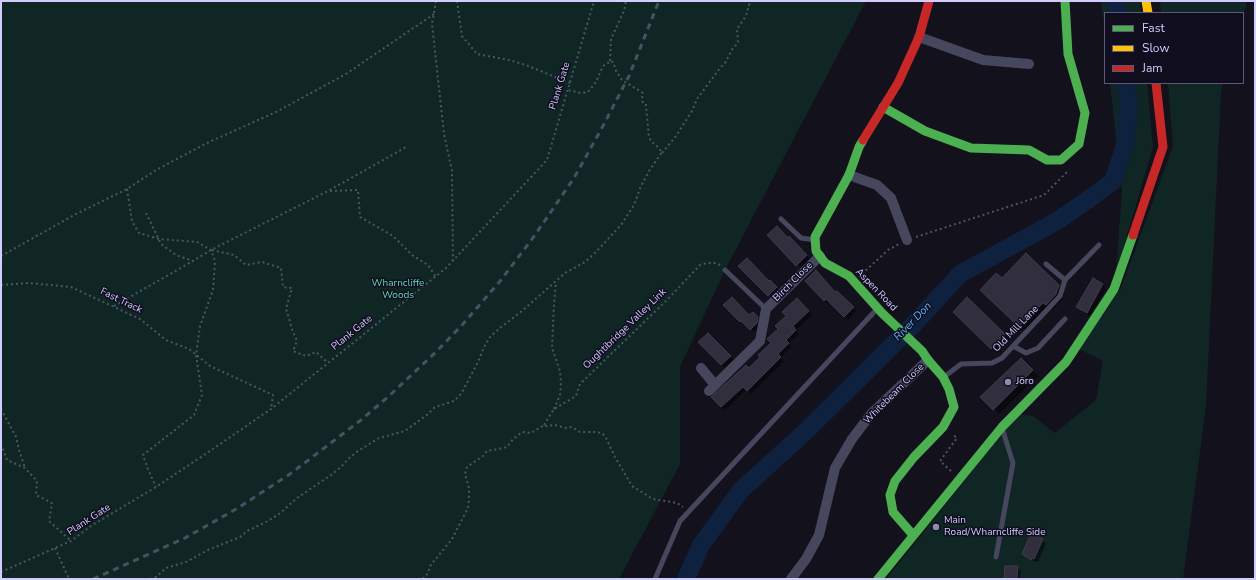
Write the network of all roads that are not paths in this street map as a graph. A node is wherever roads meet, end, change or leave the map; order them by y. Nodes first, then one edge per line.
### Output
1 (929, 1) edge
2 (1065, 1) edge
3 (1146, 1) edge
4 (1148, 12) edge
5 (919, 37) junction
6 (1029, 64) dead end
7 (1156, 84) edge
8 (883, 107) junction
9 (849, 176) junction
10 (781, 219) dead end
11 (816, 240) junction
12 (907, 240) road end
13 (1099, 245) dead end
14 (820, 256) junction
15 (1046, 264) dead end
16 (725, 270) road end
17 (1065, 280) junction
18 (766, 309) junction
19 (879, 311) junction
20 (1065, 319) dead end
21 (1014, 346) junction
22 (928, 360) junction
23 (701, 368) dead end
24 (943, 377) junction
25 (1002, 427) junction
26 (913, 535) junction
27 (996, 557) dead end
28 (655, 579) edge
29 (791, 579) edge
30 (878, 579) edge

1 - 5 street
2 - 8 street
3 - 4 street
5 - 6 street
5 - 8 street
7 - 25 street
8 - 9 street
9 - 11 street
9 - 12 street
10 - 11 lane
11 - 14 street
13 - 17 lane, Old Mill Lane
14 - 18 street, Birch Close
14 - 19 street, Aspen Road
15 - 17 lane
16 - 18 lane
17 - 21 lane, Old Mill Lane
18 - 23 street, Birch Close
19 - 22 street, Aspen Road
19 - 28 lane
20 - 21 lane
21 - 24 lane, Old Mill Lane
22 - 24 street, Aspen Road
22 - 29 street, Whitebeam Close
24 - 26 street, Aspen Road
25 - 26 street
25 - 27 lane
26 - 30 street

